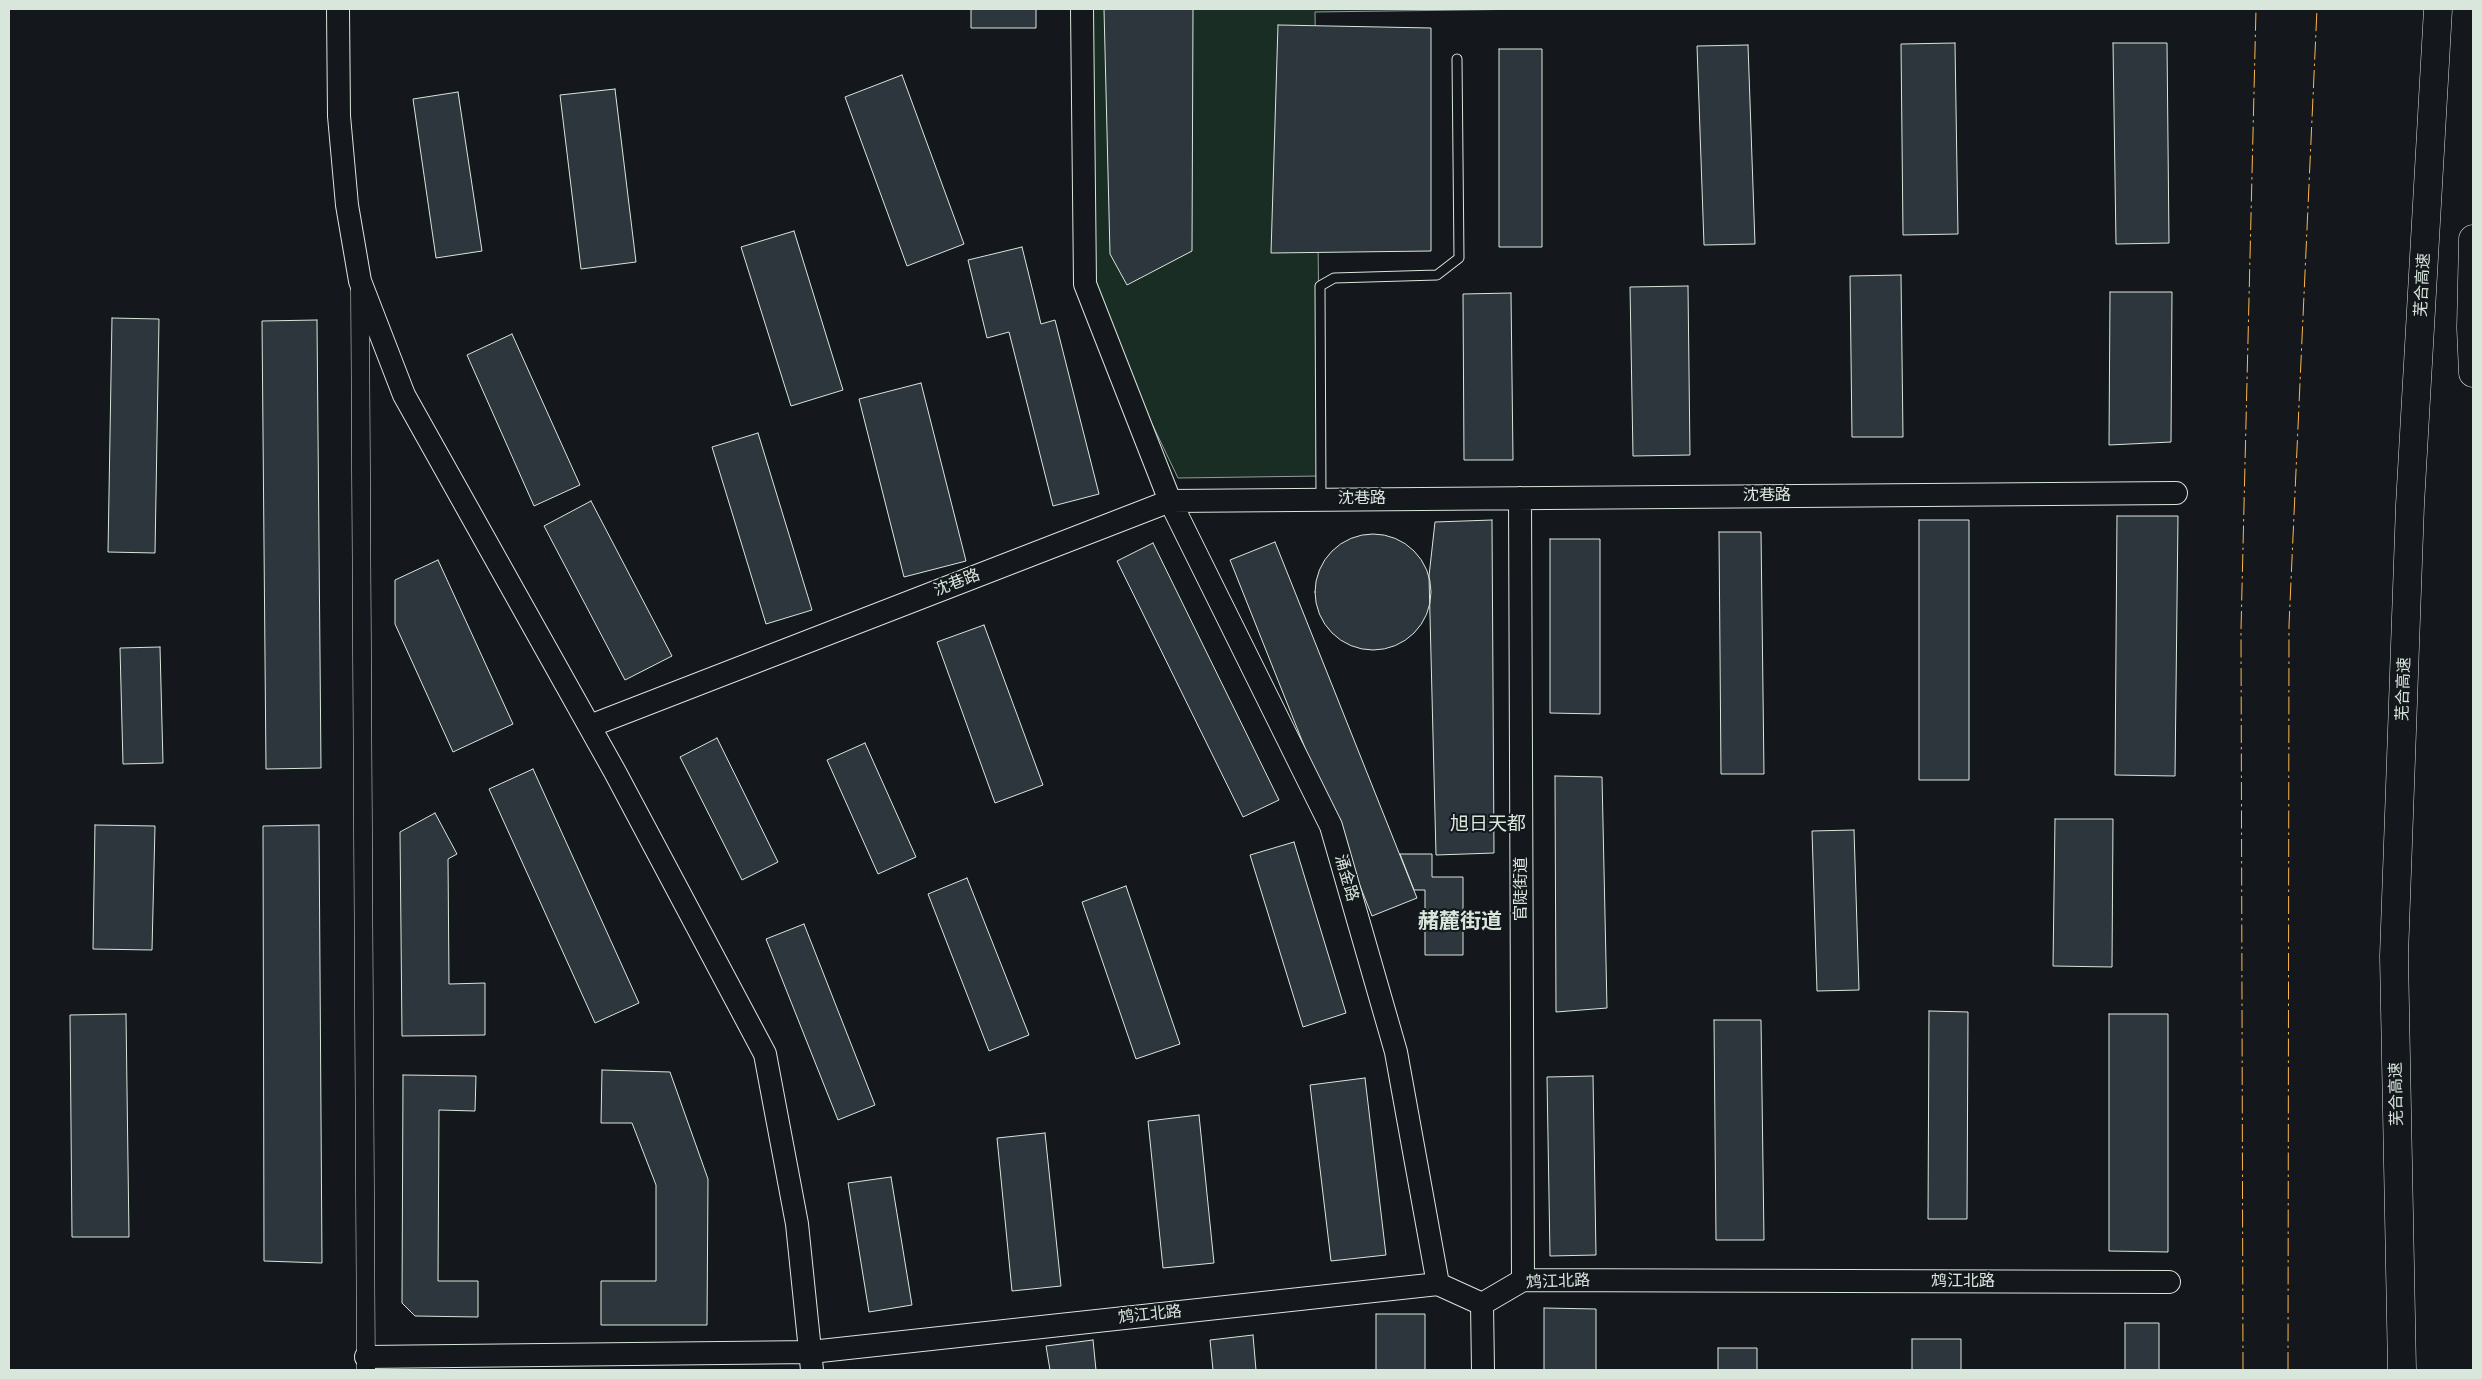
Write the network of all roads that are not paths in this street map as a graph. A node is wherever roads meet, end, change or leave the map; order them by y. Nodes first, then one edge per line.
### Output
1 (338, 9) edge
2 (1082, 9) edge
3 (2438, 9) edge
4 (1457, 60) dead end
5 (2473, 239) edge
6 (360, 281) junction
7 (2473, 373) edge
8 (2176, 493) dead end
9 (1520, 498) junction
10 (1321, 500) junction
11 (1170, 501) junction
12 (590, 726) junction
13 (1524, 1280) junction
14 (2168, 1282) dead end
15 (1438, 1284) junction
16 (1482, 1304) junction
17 (812, 1361) edge
18 (366, 1364) edge
19 (1483, 1370) edge
20 (2402, 1370) edge

1 - 6 street
2 - 11 street, 涌金路
3 - 20 highway, 芜合高速
4 - 10 lane
5 - 7 highway
6 - 12 street
6 - 18 street
8 - 9 street, 沈巷路
9 - 10 street, 沈巷路
9 - 13 street, 官陡街道
10 - 11 street, 沈巷路
11 - 12 street, 沈巷路
11 - 15 street, 涌金路
12 - 17 street
13 - 14 street, 鸩江北路
13 - 16 street, 鸩江北路
15 - 16 street
15 - 17 street, 鸩江北路
16 - 19 street
17 - 18 street, 鸩江北路

